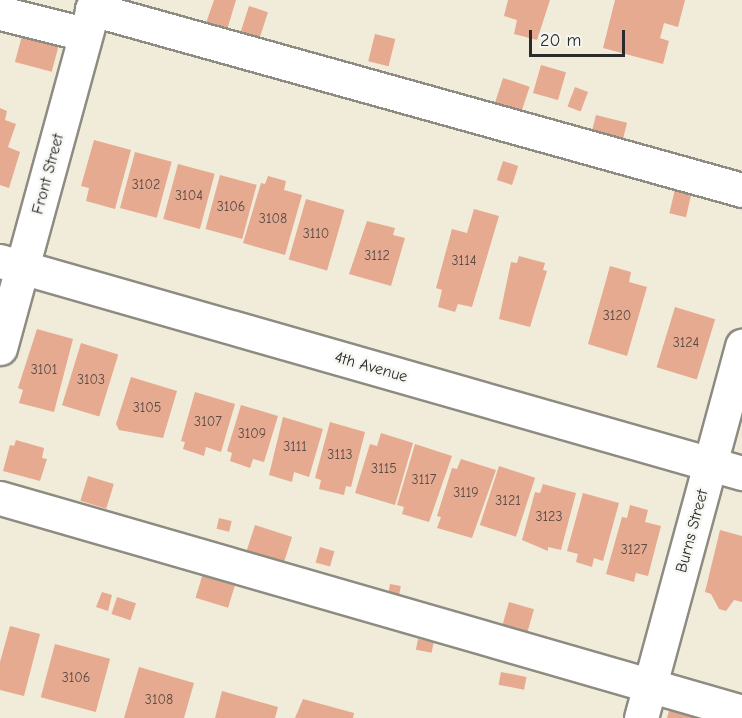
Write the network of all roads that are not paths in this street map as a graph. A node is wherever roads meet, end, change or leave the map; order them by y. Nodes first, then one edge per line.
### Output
1 (0, 13) edge
2 (91, 14) edge
3 (742, 190) edge
4 (11, 264) edge
5 (742, 345) edge
6 (0, 348) edge
7 (711, 464) junction
8 (742, 473) edge
9 (0, 498) edge
10 (650, 686) junction
11 (742, 712) edge
12 (641, 718) edge

1 - 2 street
2 - 3 street
2 - 4 street, Front Street
4 - 6 street, Front Street
4 - 7 street, 4th Avenue
5 - 7 street, Burns Street
7 - 8 street, 4th Avenue
7 - 10 street, Burns Street
9 - 10 street
10 - 11 street
10 - 12 street, Burns Street

